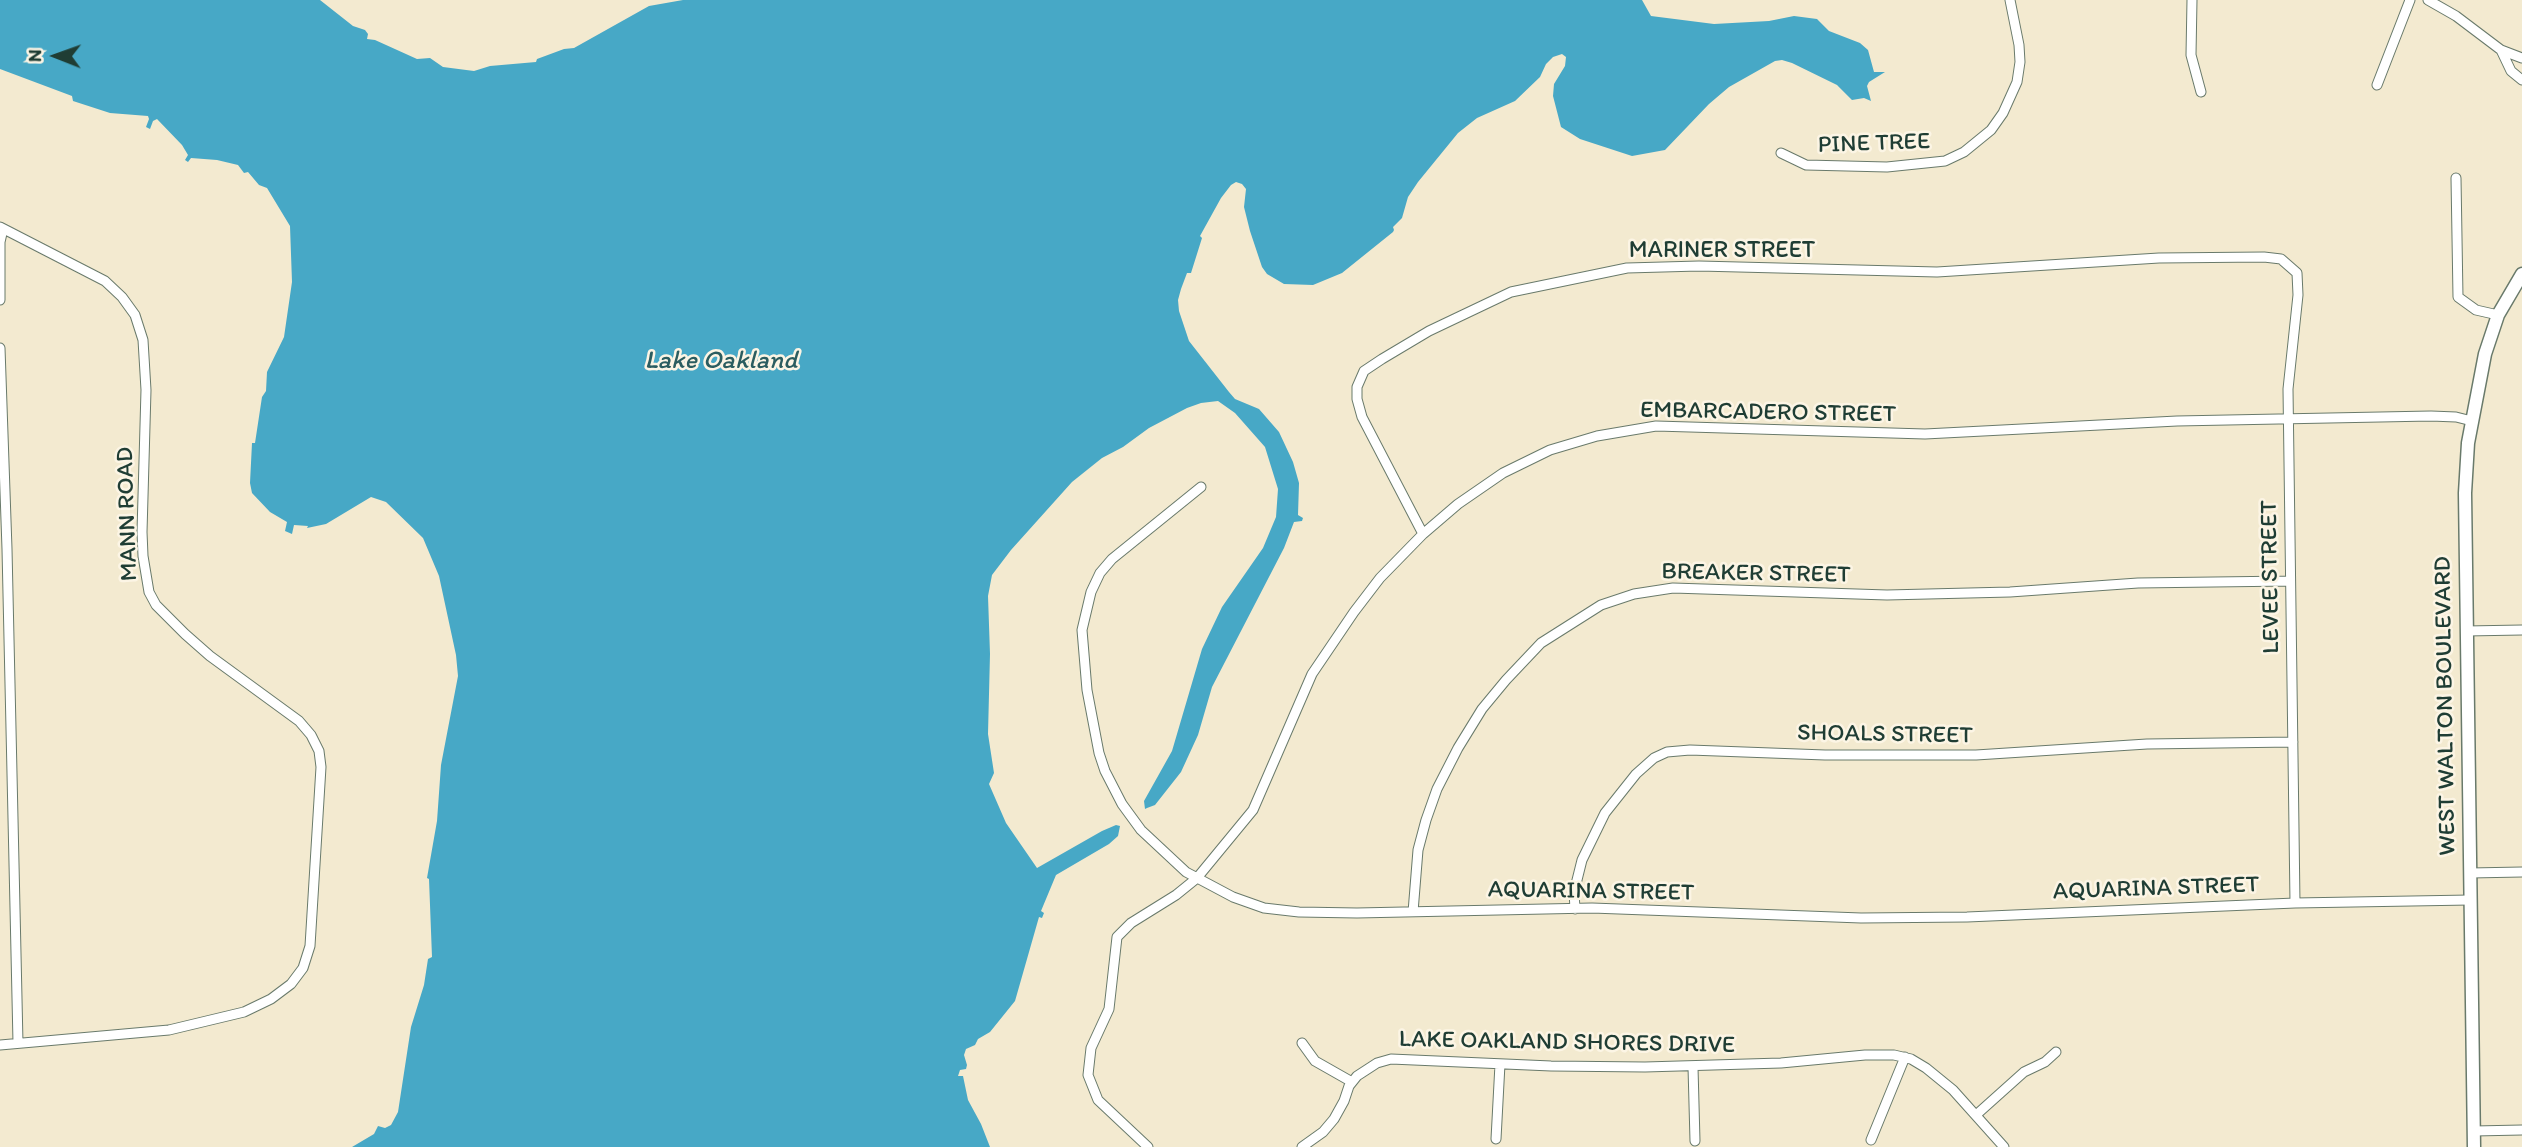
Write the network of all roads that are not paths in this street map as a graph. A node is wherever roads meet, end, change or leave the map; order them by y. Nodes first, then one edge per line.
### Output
1 (2010, 0) edge
2 (2192, 0) edge
3 (2410, 0) edge
4 (2428, 0) edge
5 (2501, 50) junction
6 (2522, 58) edge
7 (2522, 80) edge
8 (2377, 85) dead end
9 (2202, 92) dead end
10 (1781, 153) dead end
11 (2456, 178) dead end
12 (1, 228) edge
13 (2281, 259) joint
14 (2522, 274) edge
15 (0, 300) edge
16 (2498, 314) junction
17 (0, 348) edge
18 (2289, 420) junction
19 (2472, 421) junction
20 (1201, 487) dead end
21 (1423, 534) junction
22 (2290, 582) junction
23 (2522, 630) edge
24 (2466, 631) junction
25 (2292, 742) junction
26 (2522, 872) edge
27 (2470, 873) junction
28 (1197, 878) junction
29 (2470, 900) junction
30 (2295, 903) junction
31 (1575, 909) junction
32 (1413, 912) junction
33 (18, 1043) junction
34 (1301, 1043) dead end
35 (0, 1045) edge
36 (2056, 1052) dead end
37 (1905, 1058) junction
38 (1500, 1064) junction
39 (1693, 1066) junction
40 (1352, 1082) junction
41 (1976, 1115) junction
42 (2522, 1130) edge
43 (2474, 1131) junction
44 (1496, 1139) dead end
45 (1871, 1140) dead end
46 (1695, 1141) dead end
47 (1148, 1147) edge
48 (1302, 1147) edge
49 (2004, 1147) edge
50 (2474, 1147) edge

1 - 10 street, PINE TREE
2 - 9 street
3 - 8 street
4 - 5 street
5 - 6 street
5 - 7 street
11 - 16 street
12 - 15 street
12 - 33 street, MANN ROAD
13 - 18 street, LEVEE STREET
13 - 21 street, MARINER STREET
14 - 16 main road, WEST WALTON BOULEVARD
16 - 19 main road, WEST WALTON BOULEVARD
17 - 33 street
18 - 19 street, EMBARCADERO STREET
18 - 21 street, EMBARCADERO STREET
18 - 22 street, LEVEE STREET
19 - 24 main road, WEST WALTON BOULEVARD
20 - 28 street, AQUARINA STREET
21 - 28 street, EMBARCADERO STREET
22 - 25 street, LEVEE STREET
22 - 32 street, BREAKER STREET
23 - 24 street
24 - 27 main road, WEST WALTON BOULEVARD
25 - 30 street, LEVEE STREET
25 - 31 street, SHOALS STREET
26 - 27 street
27 - 29 main road, WEST WALTON BOULEVARD
28 - 32 street, AQUARINA STREET
28 - 47 street
29 - 30 street, AQUARINA STREET
29 - 43 main road, WEST WALTON BOULEVARD
30 - 31 street, AQUARINA STREET
31 - 32 street, AQUARINA STREET
33 - 35 street
34 - 40 street
36 - 41 street
37 - 39 street, LAKE OAKLAND SHORES DRIVE
37 - 41 street, LAKE OAKLAND SHORES DRIVE
37 - 45 street
38 - 39 street, LAKE OAKLAND SHORES DRIVE
38 - 40 street, LAKE OAKLAND SHORES DRIVE
38 - 44 street
39 - 46 street
40 - 48 street
41 - 49 street, LAKE OAKLAND SHORES DRIVE
42 - 43 street
43 - 50 main road, WEST WALTON BOULEVARD

